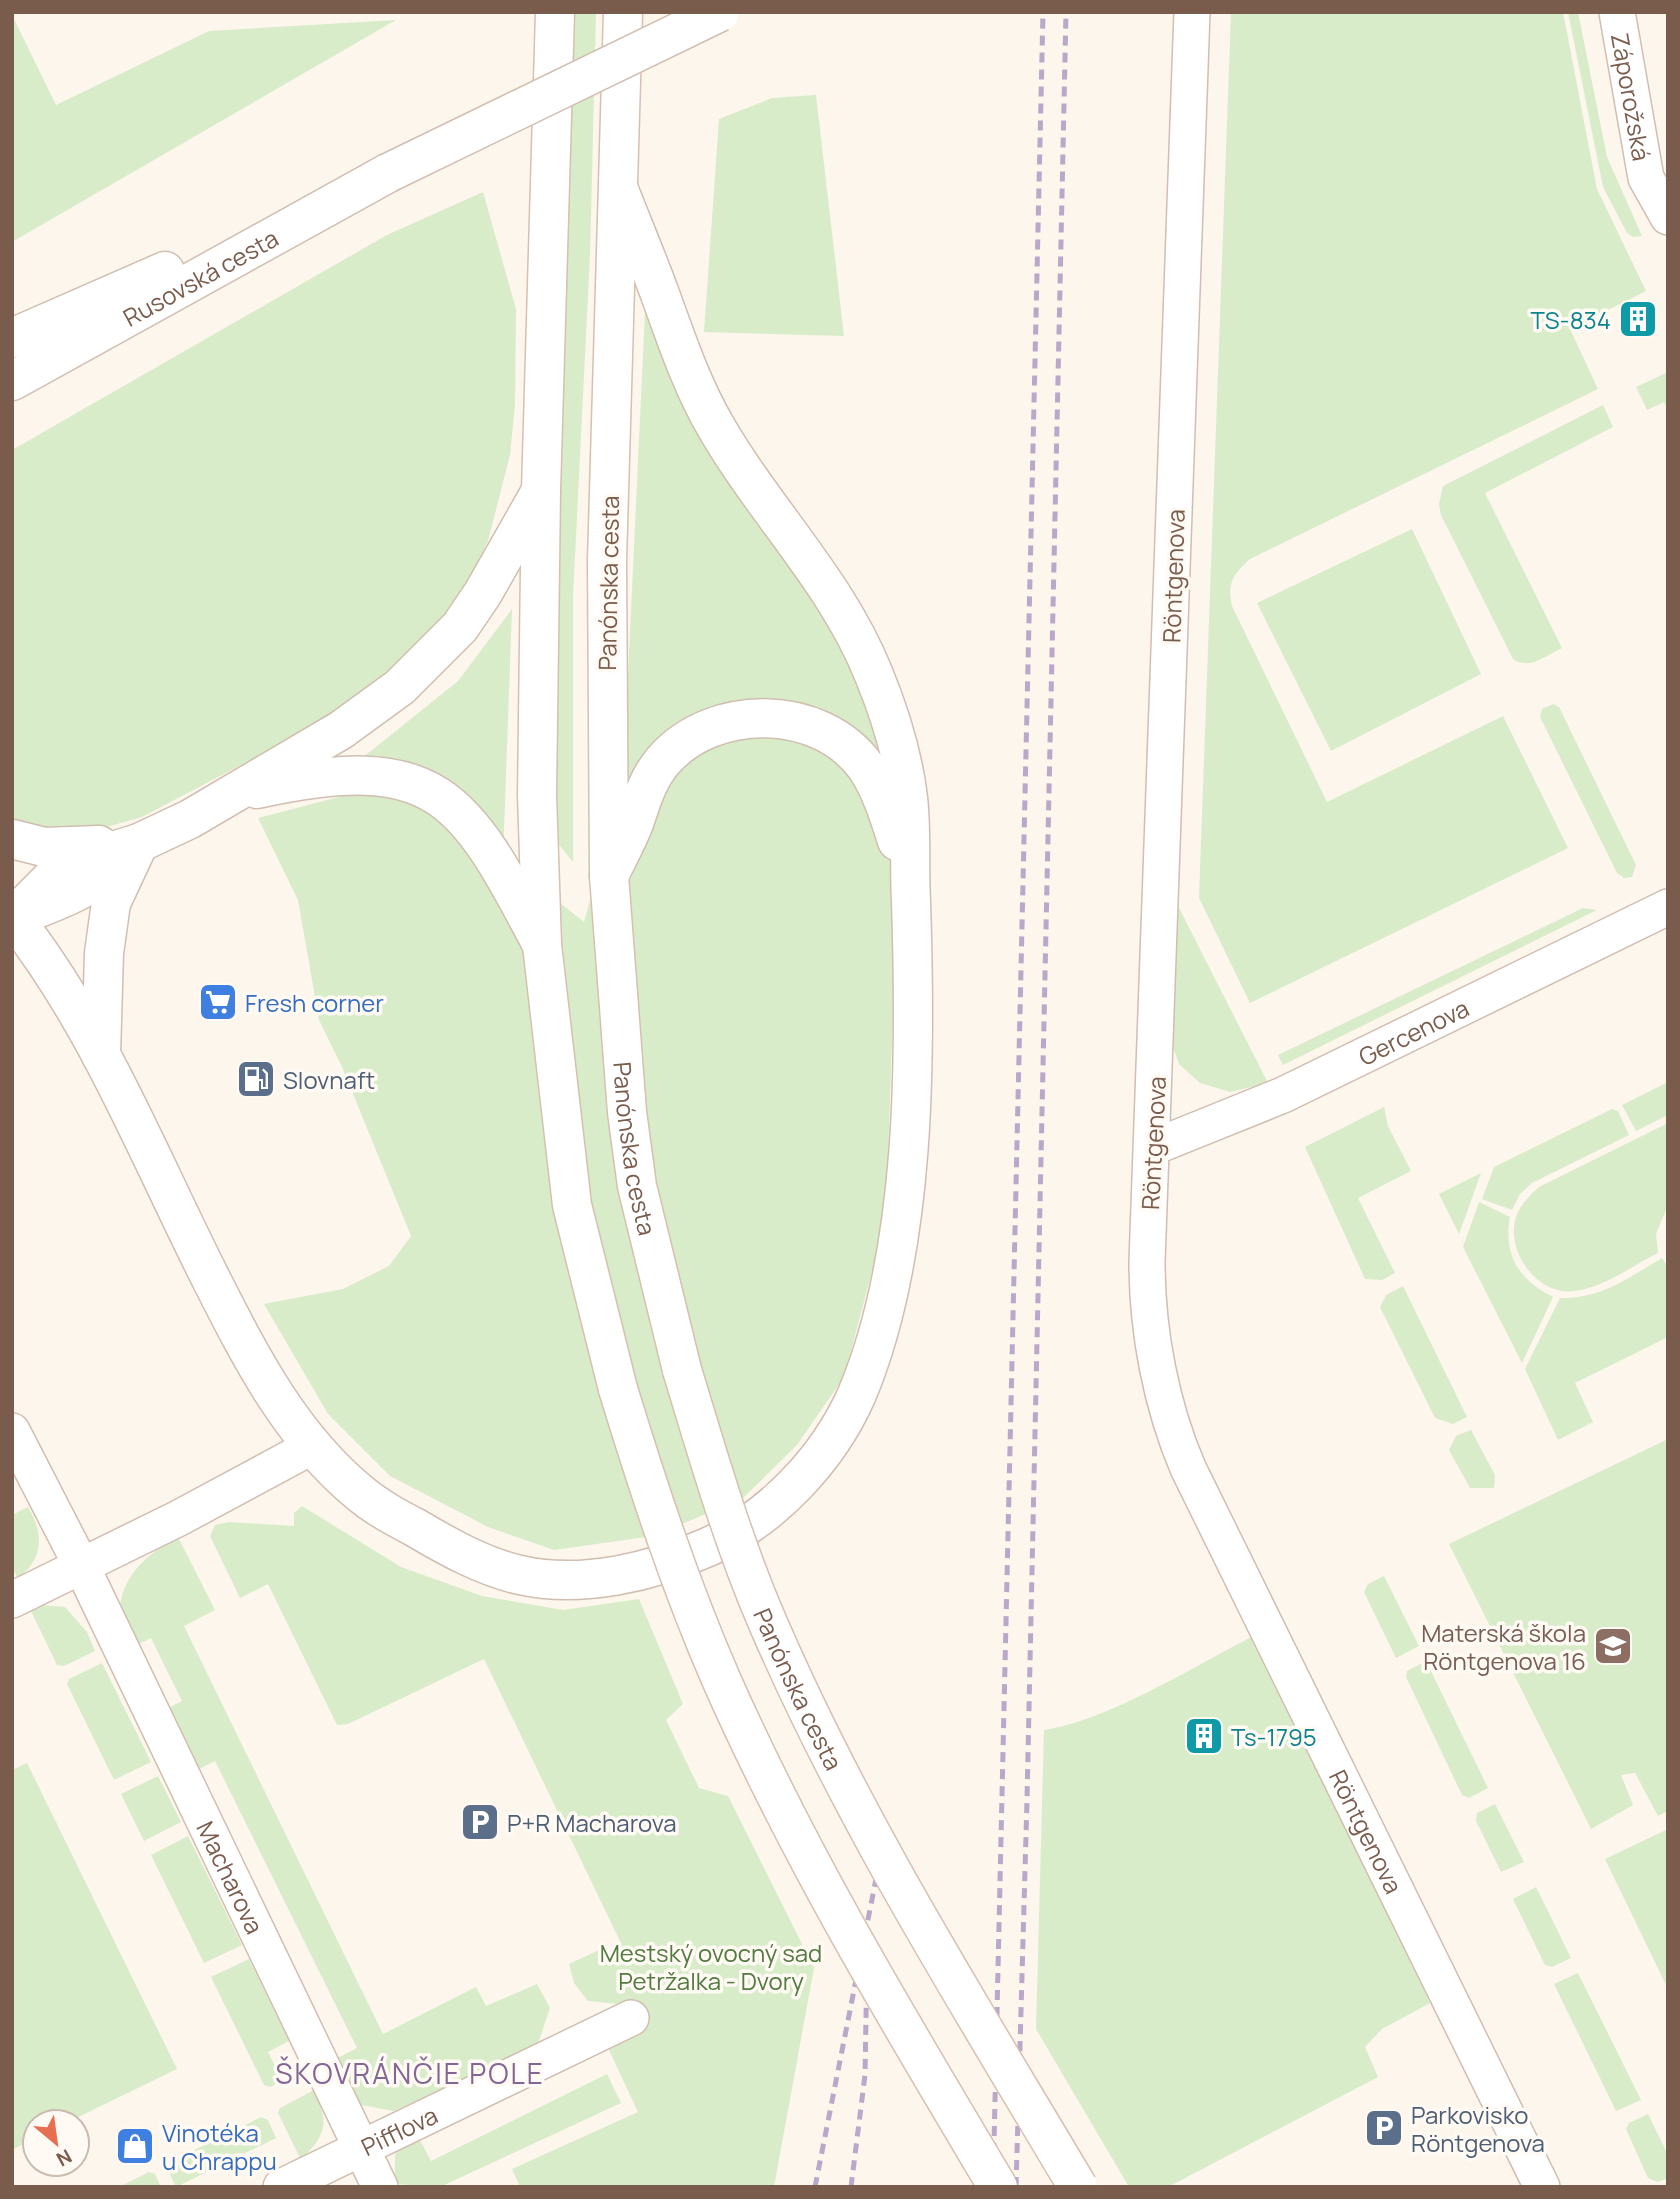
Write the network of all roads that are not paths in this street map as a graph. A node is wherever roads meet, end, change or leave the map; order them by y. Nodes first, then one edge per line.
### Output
1 (555, 12) edge
2 (623, 12) edge
3 (720, 12) edge
4 (1192, 12) edge
5 (1617, 12) edge
6 (388, 173) junction
7 (619, 190) junction
8 (1668, 217) edge
9 (12, 338) edge
10 (12, 381) edge
11 (541, 491) junction
12 (231, 794) junction
13 (12, 839) edge
14 (139, 843) junction
15 (609, 876) junction
16 (910, 883) junction
17 (1668, 907) edge
18 (13, 917) edge
19 (542, 945) junction
20 (101, 1055) junction
21 (1154, 1147) junction
22 (12, 1432) edge
23 (311, 1447) junction
24 (82, 1567) junction
25 (12, 1600) edge
26 (631, 2018) dead end
27 (361, 2148) junction
28 (281, 2187) edge
29 (380, 2187) edge
30 (998, 2187) edge
31 (1078, 2187) edge
32 (1542, 2187) edge

1 - 11 street
2 - 7 street, Panónska cesta
3 - 6 street, Rusovská cesta, bridge
4 - 21 street, Röntgenova
5 - 8 street, Záporožská
6 - 9 street, Rusovská cesta
6 - 10 street, Rusovská cesta
7 - 15 street, Panónska cesta
7 - 16 street
11 - 12 street
11 - 19 street
12 - 14 street
12 - 19 street
13 - 14 street
14 - 18 street
14 - 20 street
15 - 16 street
15 - 31 street, Panónska cesta, bridge
16 - 23 street
17 - 21 street, Gercenova
18 - 20 street
19 - 30 street, bridge
20 - 23 street
21 - 32 street, Röntgenova
22 - 24 street, Macharova
23 - 24 street
24 - 25 street
24 - 27 street, Macharova
26 - 27 street, Pifflova
27 - 28 street, Pifflova
27 - 29 street, Macharova

